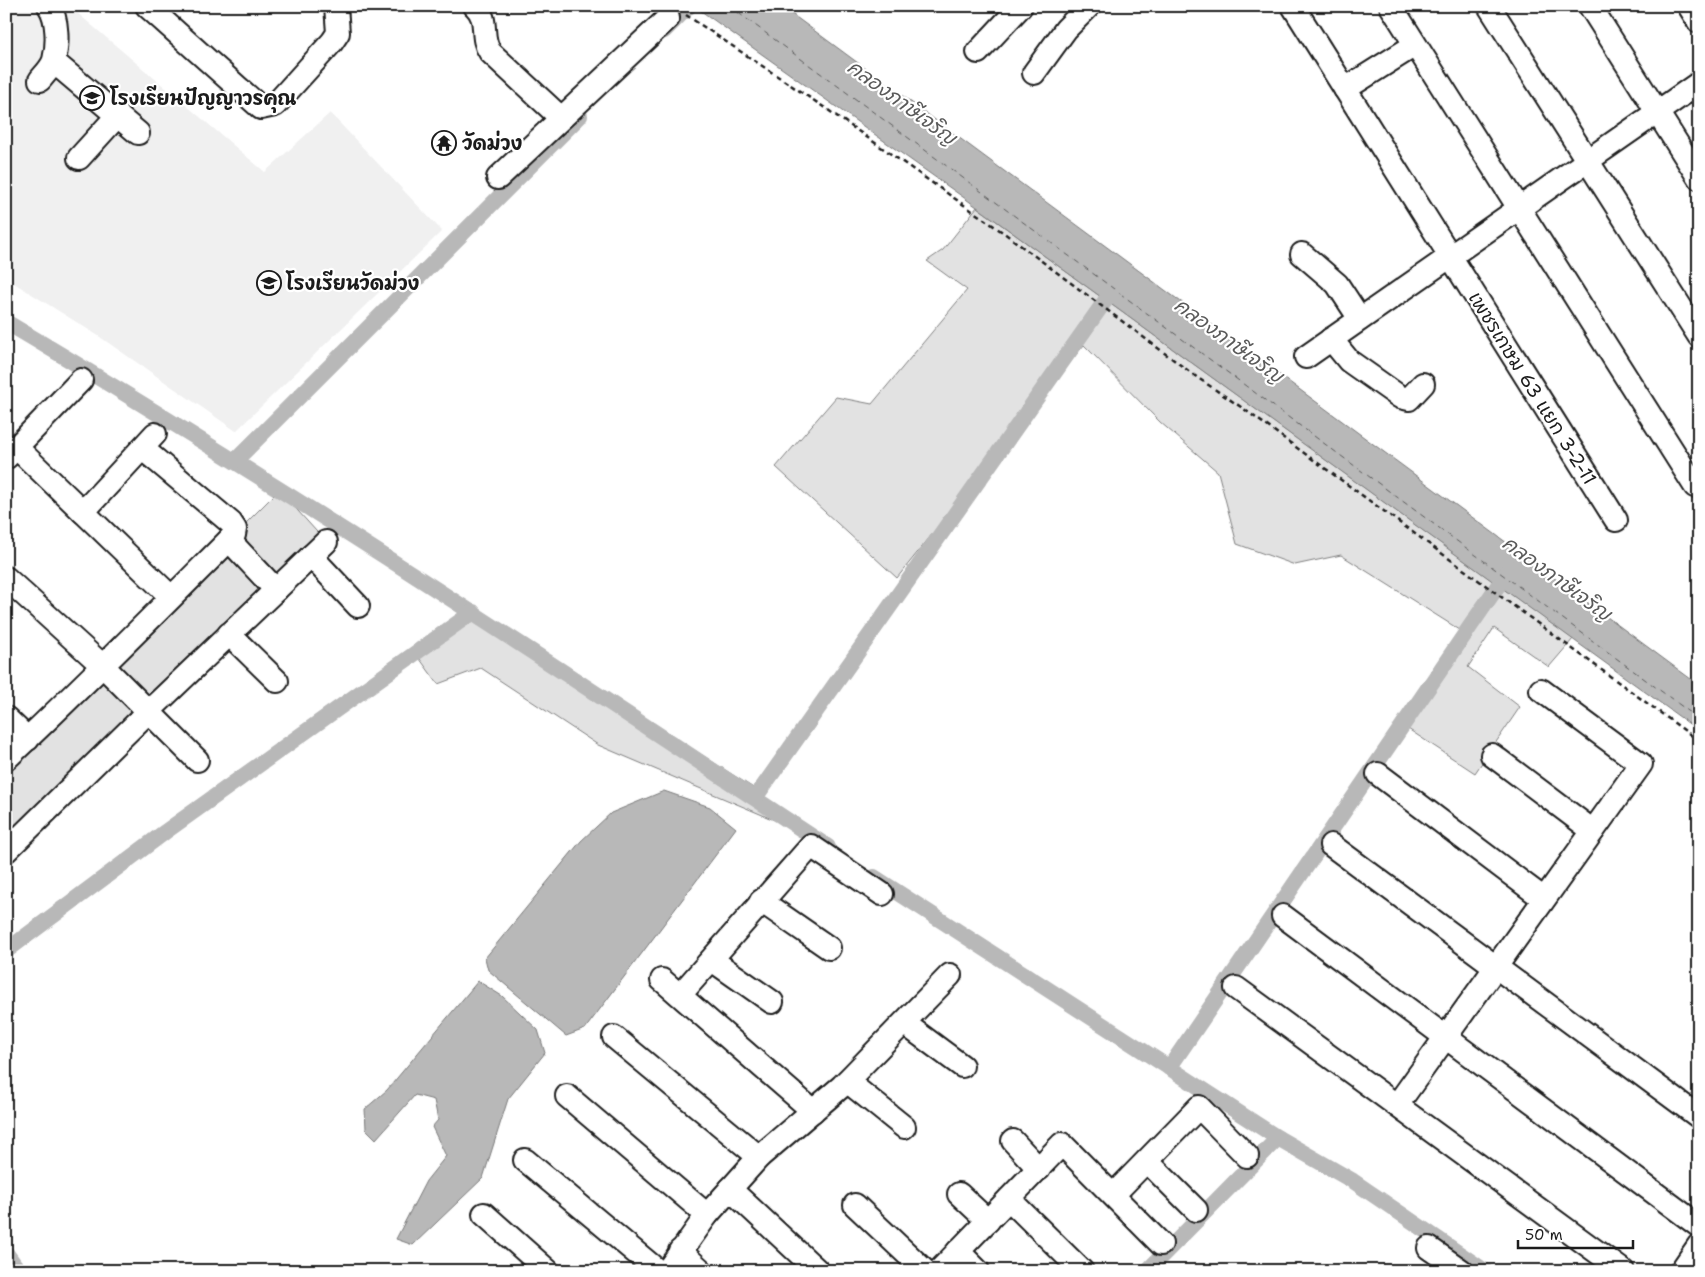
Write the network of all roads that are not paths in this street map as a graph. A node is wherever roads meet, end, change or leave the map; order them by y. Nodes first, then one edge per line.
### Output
1 (49, 6) edge
2 (147, 6) edge
3 (336, 6) edge
4 (475, 6) edge
5 (1021, 6) edge
6 (1089, 6) edge
7 (1293, 6) edge
8 (1391, 6) edge
9 (1489, 6) edge
10 (1590, 6) edge
11 (1689, 6) edge
12 (668, 18) dead end
13 (1699, 22) edge
14 (1415, 45) junction
15 (978, 52) dead end
16 (1034, 72) dead end
17 (1699, 84) edge
18 (1345, 89) junction
19 (1658, 112) junction
20 (118, 115) junction
21 (561, 118) junction
22 (138, 133) dead end
23 (79, 158) dead end
24 (1586, 162) junction
25 (498, 178) dead end
26 (1699, 178) edge
27 (1519, 209) junction
28 (1302, 254) dead end
29 (1450, 257) junction
30 (1360, 319) junction
31 (1699, 336) edge
32 (1331, 339) junction
33 (1306, 357) dead end
34 (81, 380) dead end
35 (1423, 384) dead end
36 (11, 453) edge
37 (1694, 486) dead end
38 (83, 512) junction
39 (1616, 520) dead end
40 (229, 540) junction
41 (6, 578) edge
42 (276, 590) junction
43 (170, 596) junction
44 (358, 606) dead end
45 (229, 634) junction
46 (104, 667) junction
47 (277, 681) dead end
48 (1541, 690) dead end
49 (149, 711) junction
50 (6, 718) edge
51 (28, 739) junction
52 (1492, 755) dead end
53 (6, 759) edge
54 (197, 760) dead end
55 (1378, 774) dead end
56 (1593, 831) junction
57 (1331, 845) dead end
58 (6, 851) edge
59 (882, 894) dead end
60 (1544, 899) junction
61 (761, 901) junction
62 (1283, 916) dead end
63 (828, 948) dead end
64 (712, 960) junction
65 (1496, 967) junction
66 (950, 975) dead end
67 (662, 980) dead end
68 (1236, 988) dead end
69 (680, 995) junction
70 (772, 1002) dead end
71 (904, 1023) junction
72 (614, 1037) dead end
73 (1446, 1037) junction
74 (962, 1066) dead end
75 (847, 1081) junction
76 (567, 1096) dead end
77 (1397, 1106) junction
78 (813, 1111) junction
79 (1699, 1117) edge
80 (904, 1127) dead end
81 (1013, 1141) dead end
82 (1247, 1156) dead end
83 (759, 1157) junction
84 (525, 1160) dead end
85 (1147, 1161) junction
86 (1039, 1169) junction
87 (730, 1189) junction
88 (959, 1194) dead end
89 (1113, 1195) junction
90 (1009, 1199) junction
91 (855, 1205) dead end
92 (1196, 1210) dead end
93 (484, 1214) dead end
94 (707, 1215) junction
95 (988, 1221) junction
96 (1699, 1226) edge
97 (1160, 1244) dead end
98 (1699, 1245) edge
99 (1429, 1248) dead end
100 (680, 1251) junction
101 (958, 1251) junction
102 (548, 1271) edge
103 (658, 1271) edge
104 (666, 1271) edge
105 (702, 1271) edge
106 (818, 1271) edge
107 (925, 1271) edge
108 (939, 1271) edge
109 (978, 1271) edge
110 (1082, 1271) edge
111 (1462, 1271) edge
112 (1623, 1271) edge
113 (1681, 1271) edge

1 - 20 street
2 - 3 street
4 - 21 street
5 - 15 street
6 - 16 street
7 - 18 street, เพชรเกษม 63 แยก 3-2-11
8 - 14 street
9 - 24 street
10 - 19 street
11 - 13 street
12 - 21 street
14 - 18 street
14 - 27 street
17 - 19 street
18 - 29 street, เพชรเกษม 63 แยก 3-2-11
19 - 24 street
19 - 26 street
20 - 22 street
20 - 23 street
21 - 25 street
24 - 27 street
24 - 31 street
27 - 29 street
27 - 37 street
28 - 30 street
29 - 30 street
29 - 39 street, เพชรเกษม 63 แยก 3-2-11
30 - 32 street
32 - 33 street
32 - 35 street
34 - 36 street
36 - 38 street
38 - 40 street
38 - 43 street
40 - 42 street
40 - 43 street
41 - 46 street
42 - 44 street
42 - 45 street
43 - 46 street
45 - 47 street
45 - 49 street
46 - 49 street
46 - 51 street
48 - 56 street
49 - 54 street
49 - 58 street
50 - 51 street
51 - 53 street
52 - 56 street
55 - 60 street
56 - 60 street
57 - 65 street
59 - 61 street
60 - 65 street
61 - 63 street
61 - 64 street
62 - 73 street
64 - 69 street
64 - 70 street
65 - 73 street
65 - 79 street
66 - 71 street
67 - 69 street
68 - 77 street
69 - 78 street
71 - 74 street
71 - 75 street
72 - 83 street
73 - 77 street
73 - 96 street
75 - 78 street
75 - 80 street
76 - 94 street
77 - 112 street
78 - 83 street
81 - 86 street
82 - 85 street
83 - 87 street
84 - 103 street
85 - 89 street
85 - 92 street
86 - 89 street
86 - 90 street
87 - 94 street
87 - 106 street
88 - 95 street
89 - 97 street
90 - 95 street
90 - 110 street
91 - 107 street
93 - 102 street
94 - 100 street
95 - 101 street
98 - 113 street
99 - 111 street
100 - 104 street
100 - 105 street
101 - 108 street
101 - 109 street

